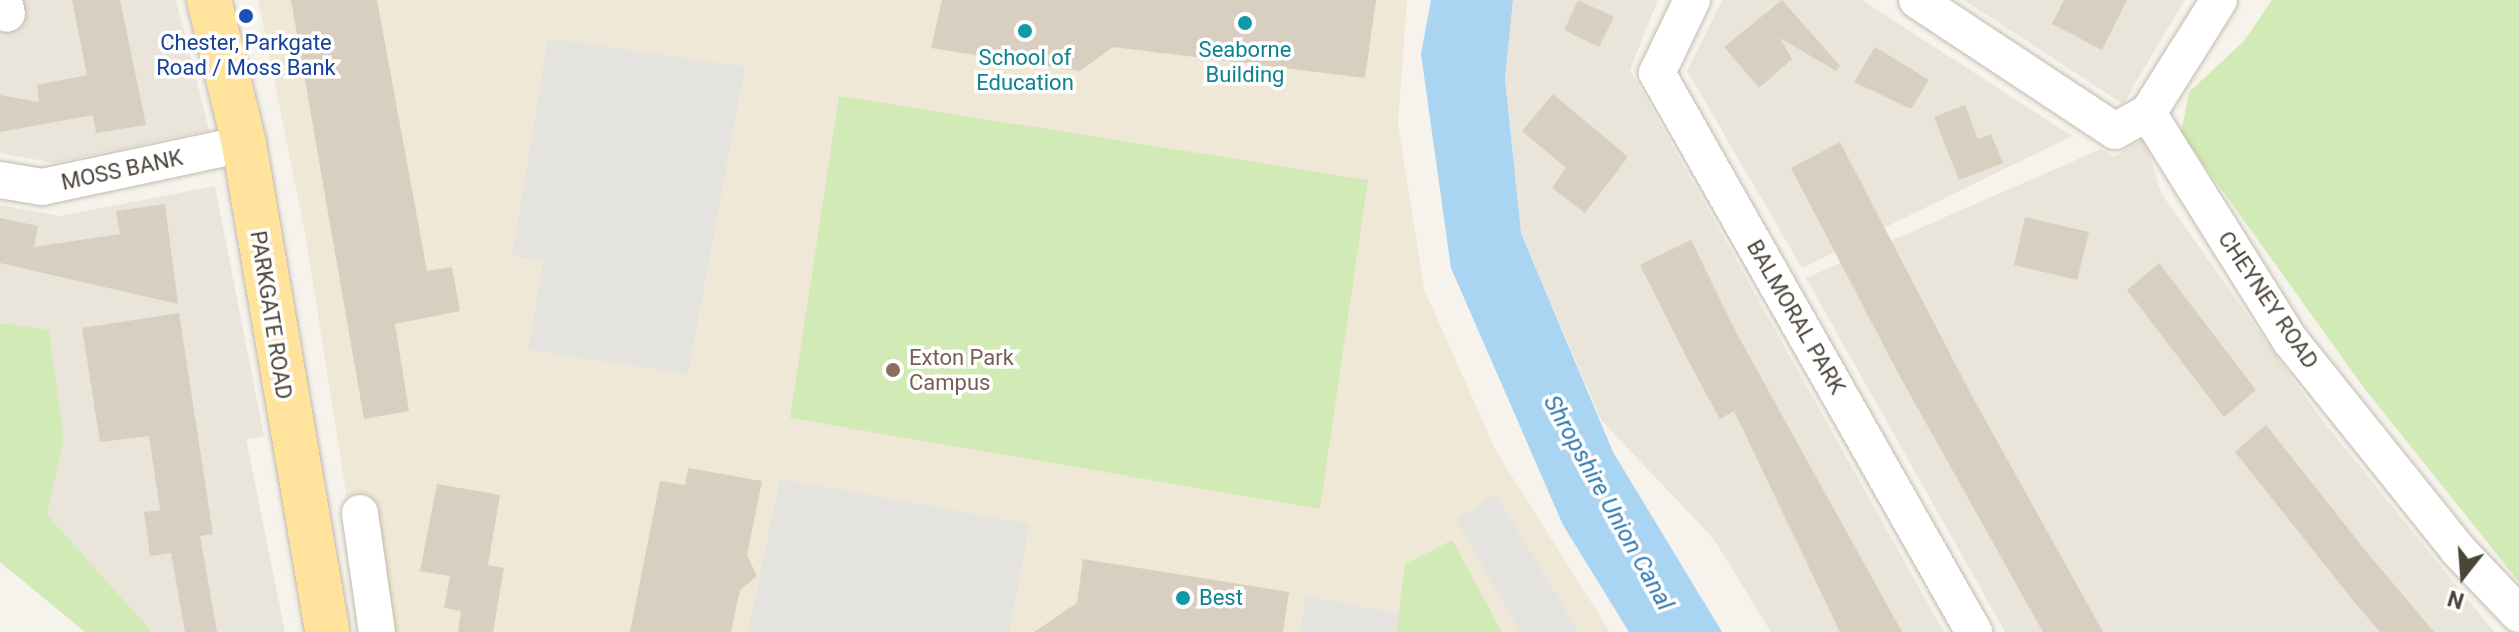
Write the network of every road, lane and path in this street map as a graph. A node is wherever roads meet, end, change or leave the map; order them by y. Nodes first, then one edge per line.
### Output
1 (209, 0) edge
2 (1692, 0) edge
3 (1917, 0) edge
4 (2219, 0) edge
5 (2148, 113) junction
6 (244, 144) junction
7 (0, 180) edge
8 (360, 513) dead end
9 (2519, 614) edge
10 (327, 632) edge
11 (377, 632) edge
12 (1974, 632) edge

1 - 6 main road, PARKGATE ROAD
2 - 12 street, BALMORAL PARK
3 - 5 street
4 - 5 street
5 - 9 street, CHEYNEY ROAD
6 - 7 street, MOSS BANK
6 - 10 main road, PARKGATE ROAD
8 - 11 street

